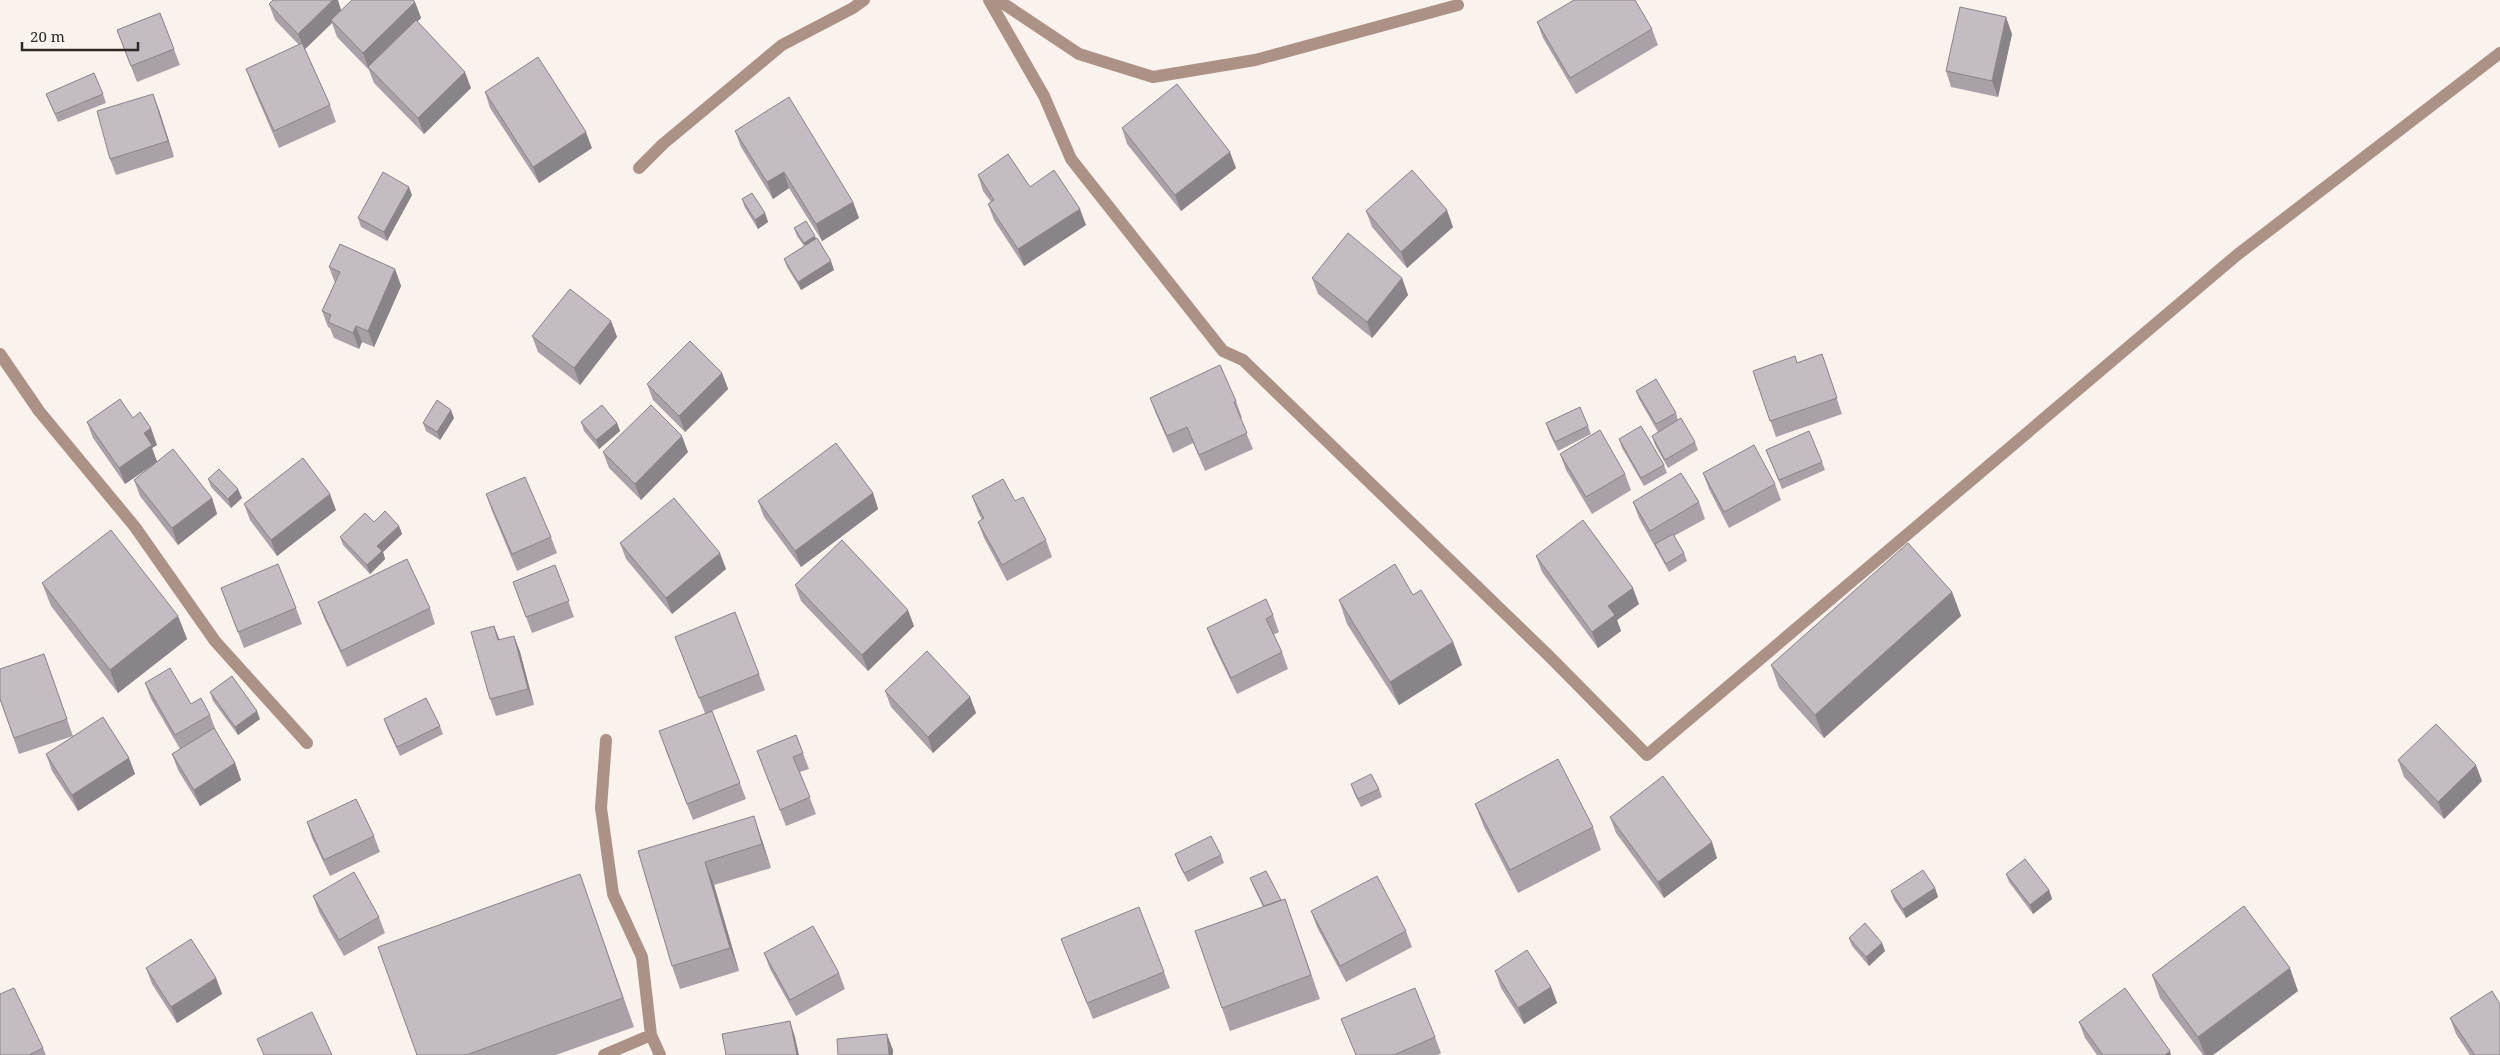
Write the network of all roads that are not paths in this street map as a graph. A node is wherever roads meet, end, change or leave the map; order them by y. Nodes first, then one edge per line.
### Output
1 (864, 0) edge
2 (989, 0) edge
3 (998, 0) edge
4 (1458, 5) dead end
5 (2500, 53) edge
6 (638, 168) dead end
7 (0, 354) edge
8 (606, 740) dead end
9 (307, 743) dead end
10 (651, 1035) junction
11 (604, 1055) edge
12 (660, 1055) edge

1 - 6 street
2 - 5 street
3 - 4 street
7 - 9 street
8 - 10 street
10 - 11 street
10 - 12 street

